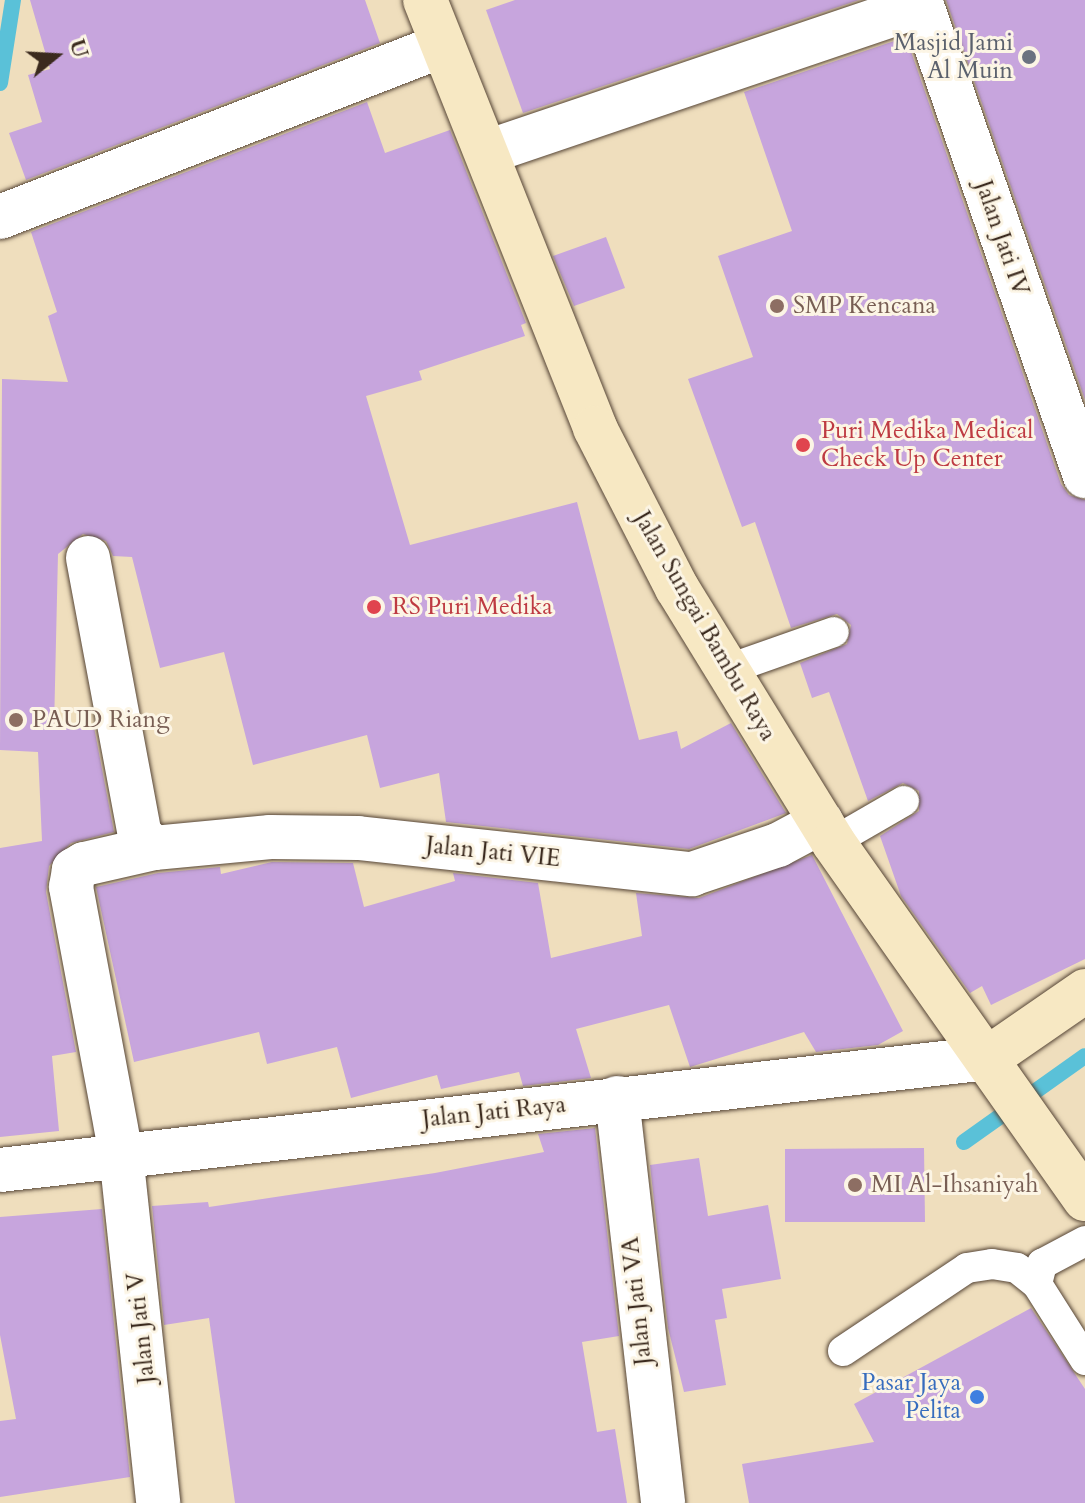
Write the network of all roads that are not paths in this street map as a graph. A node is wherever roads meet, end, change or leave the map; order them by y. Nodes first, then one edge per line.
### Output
1 (425, 0) edge
2 (921, 3) edge
3 (442, 46) junction
4 (487, 152) junction
5 (0, 217) edge
6 (1085, 476) edge
7 (88, 558) dead end
8 (834, 632) dead end
9 (729, 669) junction
10 (904, 801) dead end
11 (827, 832) junction
12 (154, 848) junction
13 (1085, 991) edge
14 (992, 1063) junction
15 (618, 1120) junction
16 (0, 1170) edge
17 (123, 1171) junction
18 (1085, 1199) edge
19 (1085, 1241) edge
20 (1037, 1284) junction
21 (843, 1351) dead end
22 (1085, 1360) edge
23 (158, 1503) edge
24 (663, 1503) edge

1 - 3 street, Jalan Sungai Bambu Raya
2 - 4 street
2 - 6 street, Jalan Jati IV
3 - 4 street, Jalan Sungai Bambu Raya
3 - 5 street
4 - 9 street, Jalan Sungai Bambu Raya
7 - 12 street
8 - 9 lane
9 - 11 street, Jalan Sungai Bambu Raya
10 - 11 lane
11 - 12 street, Jalan Jati VIE
11 - 14 street, Jalan Sungai Bambu Raya
12 - 17 street, Jalan Jati VIE
13 - 14 street
14 - 15 street, Jalan Jati Raya
14 - 18 street, Jalan Sungai Bambu Raya
15 - 17 street, Jalan Jati Raya
15 - 24 street, Jalan Jati VA
16 - 17 street, Jalan Jati Raya
17 - 23 street, Jalan Jati V
19 - 20 lane
20 - 21 lane
20 - 22 lane

